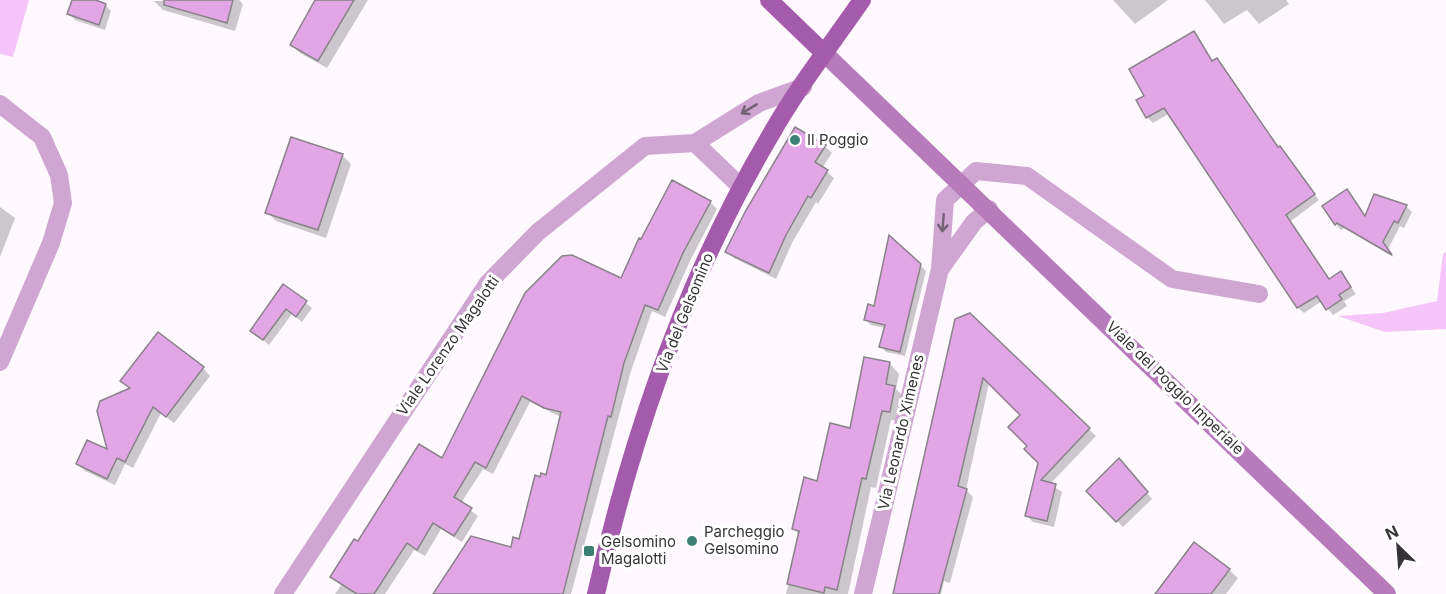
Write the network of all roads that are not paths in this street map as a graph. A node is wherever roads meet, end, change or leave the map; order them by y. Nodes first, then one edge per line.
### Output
1 (769, 0) edge
2 (862, 0) edge
3 (824, 53) junction
4 (802, 87) junction
5 (0, 104) edge
6 (695, 142) junction
7 (960, 183) junction
8 (741, 187) junction
9 (988, 209) junction
10 (940, 269) junction
11 (1259, 294) dead end
12 (0, 362) edge
13 (283, 594) edge
14 (596, 594) edge
15 (863, 594) edge
16 (1388, 594) edge

1 - 3 main road, Viale del Poggio Imperiale
2 - 3 main road, Via del Gelsomino
3 - 4 main road, Via del Gelsomino
3 - 7 street, Viale del Poggio Imperiale
4 -> 6 street, Viale Lorenzo Magalotti
4 - 8 main road, Via del Gelsomino
5 - 12 street
6 - 8 street
6 - 13 street, Viale Lorenzo Magalotti
7 - 9 street, Viale del Poggio Imperiale
7 -> 10 street, Via Leonardo Ximenes
7 - 11 street
8 - 14 main road, Via del Gelsomino
9 - 10 street, Via Leonardo Ximenes
9 - 16 street, Viale del Poggio Imperiale
10 - 15 street, Via Leonardo Ximenes

